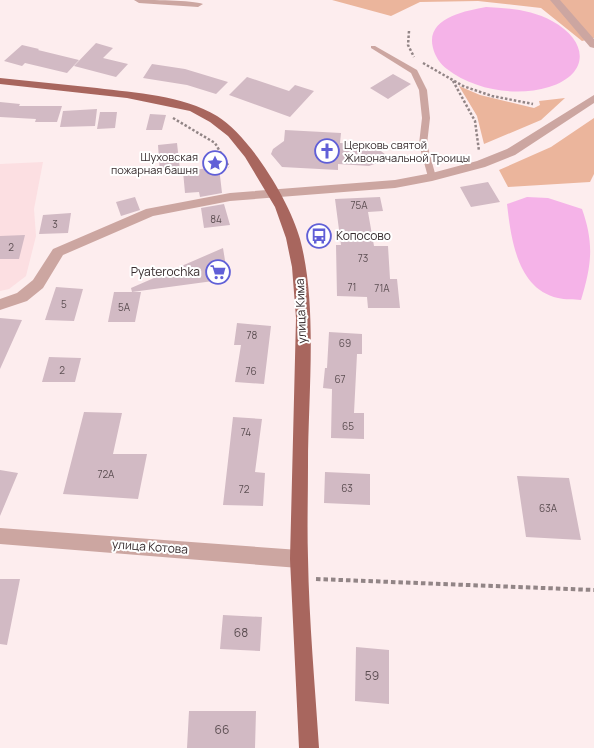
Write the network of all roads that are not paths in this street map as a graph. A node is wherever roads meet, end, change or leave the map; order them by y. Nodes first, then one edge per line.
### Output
1 (139, 0) edge
2 (555, 0) edge
3 (198, 4) dead end
4 (594, 45) edge
5 (373, 48) dead end
6 (0, 81) edge
7 (594, 98) edge
8 (432, 177) junction
9 (275, 194) junction
10 (0, 305) edge
11 (0, 536) edge
12 (300, 559) junction
13 (309, 748) edge

1 - 3 street
2 - 4 street
5 - 8 lane
6 - 9 main road, улица Кима
7 - 8 street
8 - 9 street
9 - 10 street
9 - 12 main road, улица Кима
11 - 12 street, улица Котова
12 - 13 main road, улица Кима

